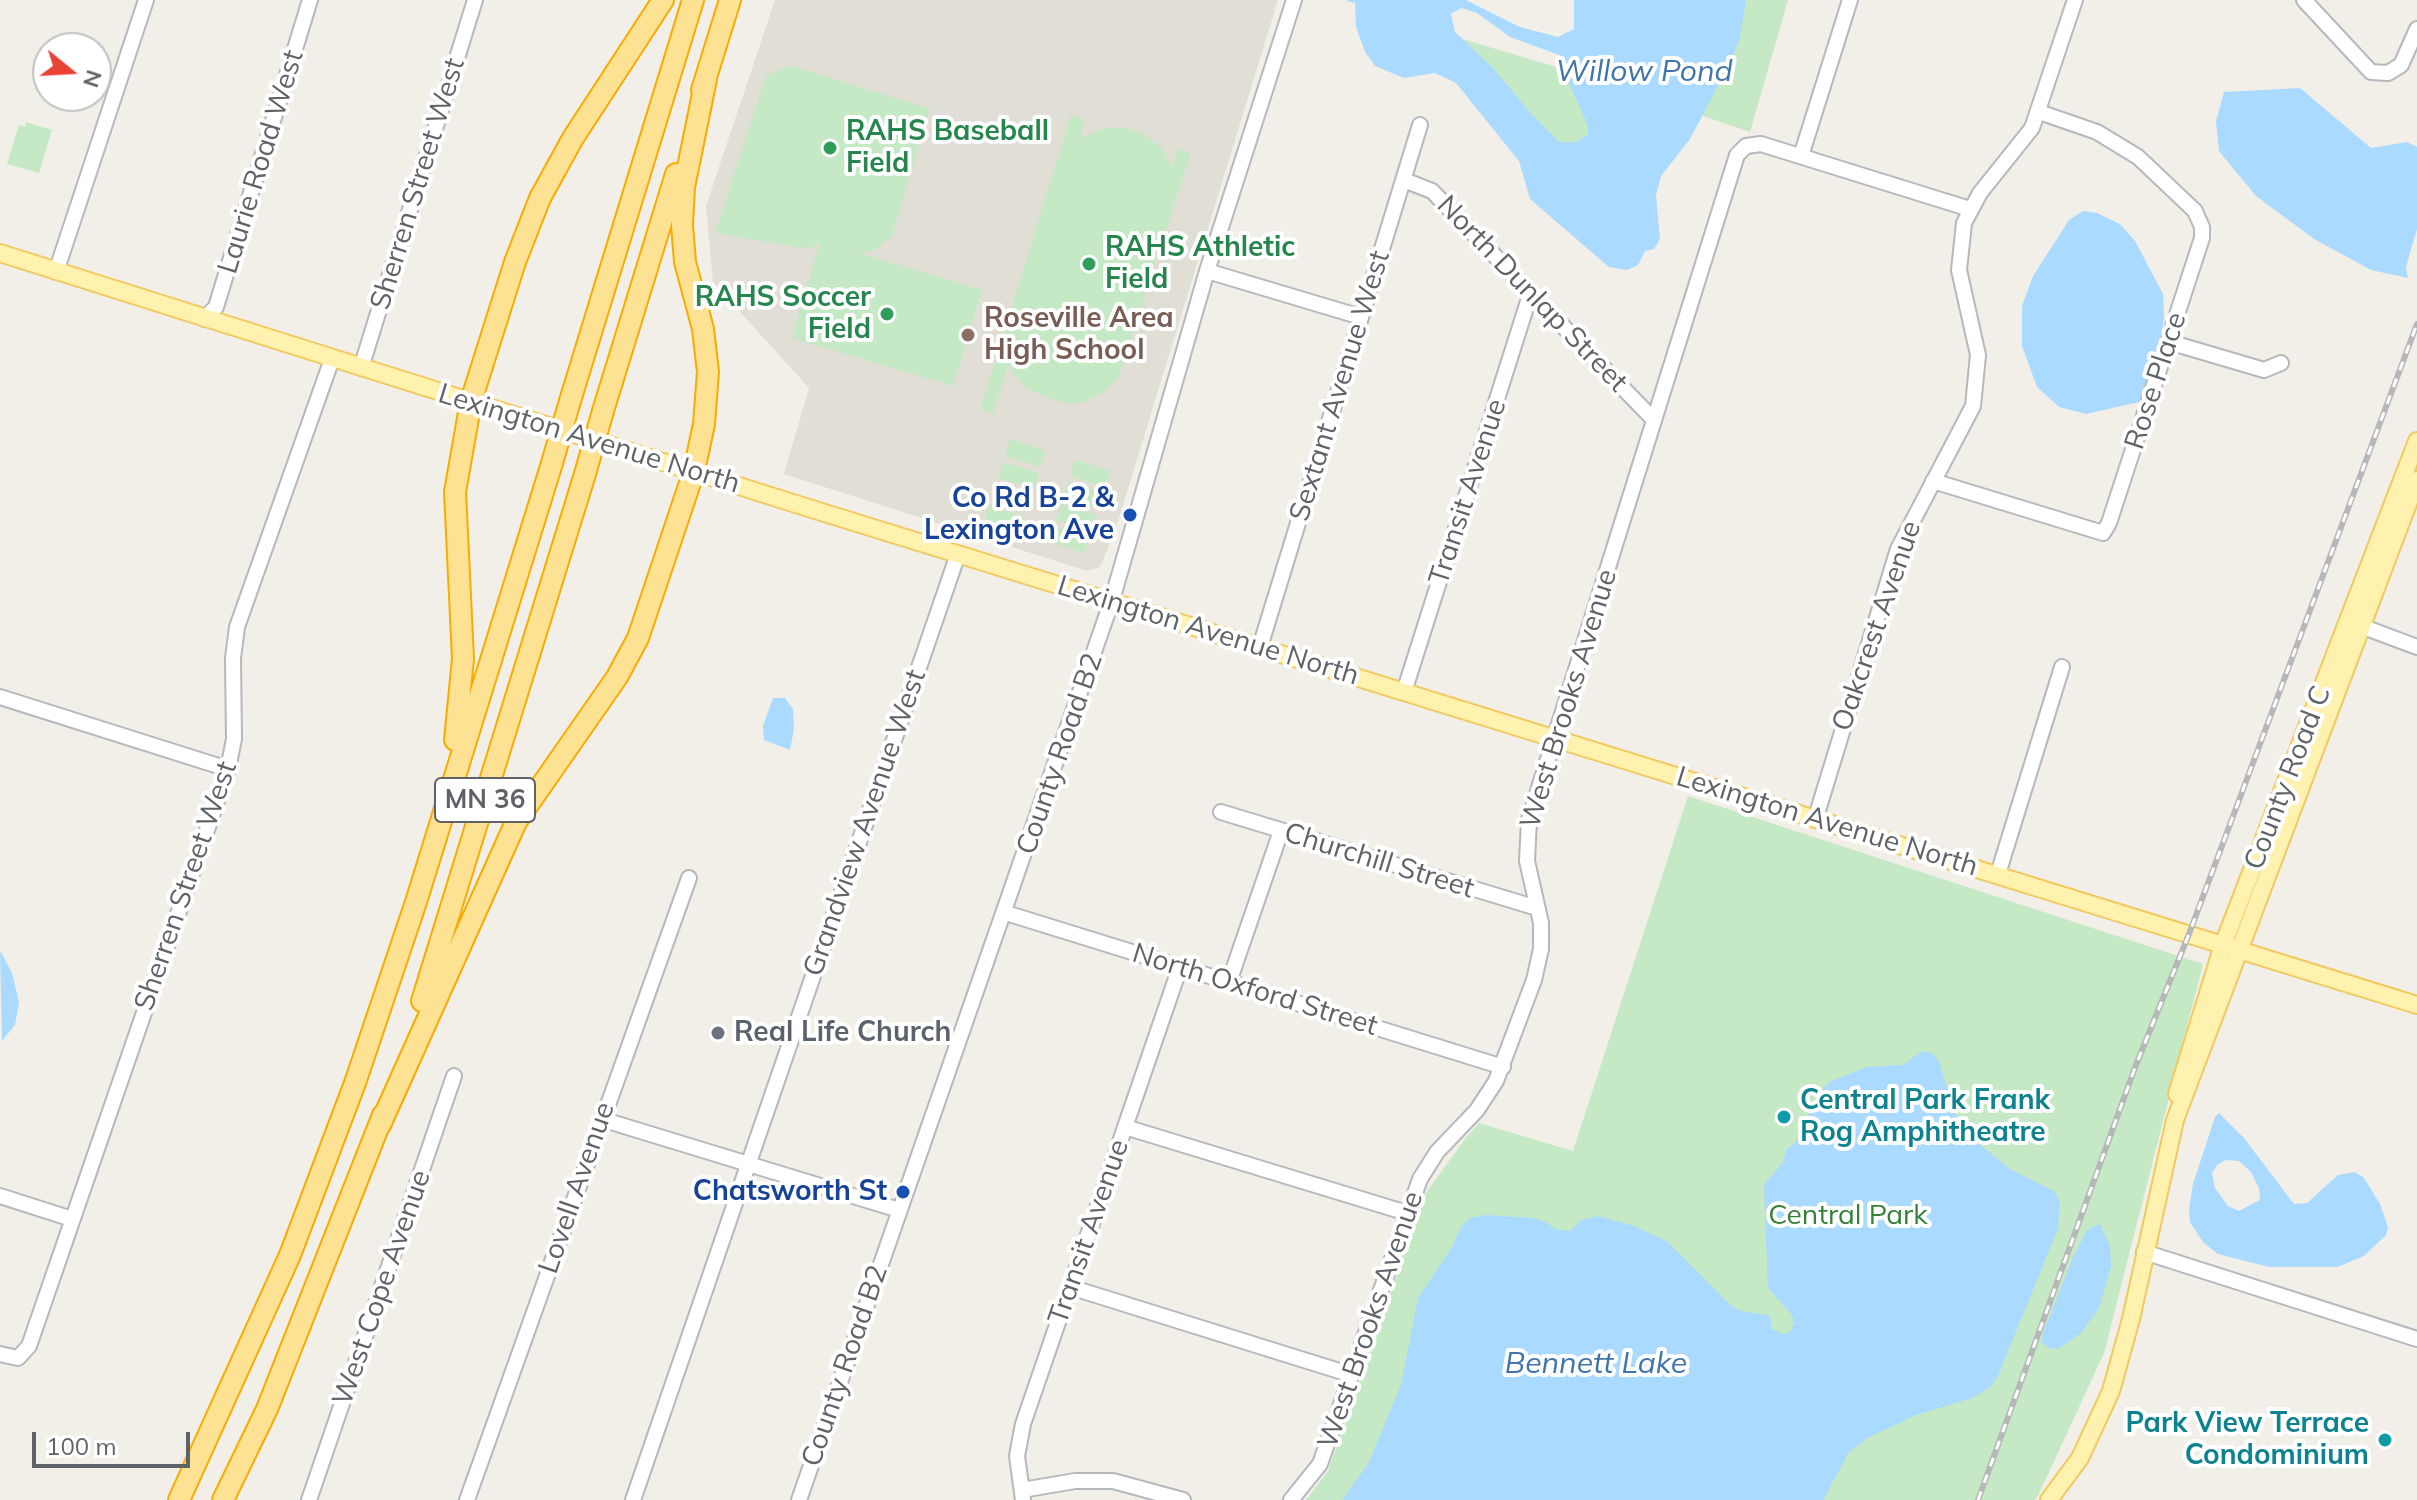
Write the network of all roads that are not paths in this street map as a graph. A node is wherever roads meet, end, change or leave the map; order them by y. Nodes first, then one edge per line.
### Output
1 (146, 0) edge
2 (310, 0) edge
3 (475, 0) edge
4 (663, 0) edge
5 (693, 0) edge
6 (730, 0) edge
7 (1294, 0) edge
8 (1850, 0) edge
9 (2075, 0) edge
10 (2304, 0) edge
11 (2417, 29) edge
12 (706, 79) junction
13 (2039, 112) junction
14 (1420, 125) dead end
15 (1801, 156) junction
16 (1404, 180) junction
17 (1970, 209) junction
18 (0, 253) edge
19 (1207, 271) junction
20 (56, 272) junction
21 (1531, 292) junction
22 (1361, 317) junction
23 (204, 319) junction
24 (2169, 342) junction
25 (332, 359) junction
26 (2281, 363) dead end
27 (361, 368) junction
28 (471, 401) junction
29 (1653, 419) junction
30 (2417, 441) edge
31 (694, 471) junction
32 (2417, 480) edge
33 (1933, 481) junction
34 (958, 554) junction
35 (1112, 600) junction
36 (2355, 624) junction
37 (1260, 647) junction
38 (2417, 647) edge
39 (2062, 667) dead end
40 (1404, 692) junction
41 (0, 697) edge
42 (1556, 738) junction
43 (228, 769) junction
44 (1221, 812) dead end
45 (1816, 817) junction
46 (1281, 831) junction
47 (426, 869) junction
48 (1998, 874) junction
49 (689, 878) dead end
50 (1537, 908) junction
51 (1006, 913) junction
52 (2223, 945) junction
53 (2240, 950) junction
54 (1180, 967) junction
55 (1229, 982) junction
56 (2417, 1005) edge
57 (1503, 1067) junction
58 (454, 1076) dead end
59 (601, 1119) junction
60 (2175, 1120) junction
61 (380, 1125) junction
62 (1125, 1127) junction
63 (748, 1163) junction
64 (0, 1196) edge
65 (899, 1210) junction
66 (1407, 1213) junction
67 (72, 1219) junction
68 (2144, 1252) junction
69 (1070, 1287) junction
70 (2417, 1339) edge
71 (0, 1354) edge
72 (1352, 1375) junction
73 (1022, 1495) edge
74 (179, 1500) edge
75 (223, 1500) edge
76 (309, 1500) edge
77 (467, 1500) edge
78 (633, 1500) edge
79 (799, 1500) edge
80 (1183, 1500) edge
81 (1291, 1500) edge
82 (2049, 1500) edge

1 - 20 street
2 - 23 street, Laurie Road West
3 - 27 street, Sherren Street West
4 - 28 highway
5 - 47 highway, MN 36, bridge
6 - 12 highway, MN 36
7 - 19 street, County Road B2
8 - 15 street
9 - 13 street, Oakcrest Avenue
10 - 11 street
12 - 31 highway
12 - 61 highway, MN 36, bridge
13 - 17 street, Oakcrest Avenue
13 - 24 street, Rose Place
14 - 16 street, Sextant Avenue West
15 - 17 street
15 - 29 street, West Brooks Avenue
16 - 21 street, North Dunlap Street
16 - 22 street, Sextant Avenue West
17 - 33 street, Oakcrest Avenue
18 - 20 main road, Lexington Avenue North
19 - 22 street
19 - 35 street, County Road B2
20 - 23 main road, Lexington Avenue North
21 - 29 street, North Dunlap Street
21 - 40 street, Transit Avenue
22 - 37 street, Sextant Avenue West
23 - 25 main road, Lexington Avenue North
24 - 26 street
24 - 33 street, Rose Place
25 - 27 main road, Lexington Avenue North
25 - 43 street, Sherren Street West
27 - 28 main road, Lexington Avenue North
28 - 31 main road, Lexington Avenue North
28 - 47 highway
29 - 42 street, West Brooks Avenue
30 - 36 main road, County Road C
31 - 34 main road, Lexington Avenue North
31 - 61 highway
32 - 36 main road, County Road C
33 - 45 street, Oakcrest Avenue
34 - 35 main road, Lexington Avenue North
34 - 63 street, Grandview Avenue West
35 - 37 main road, Lexington Avenue North
35 - 51 street, County Road B2
36 - 38 street
36 - 52 main road, County Road C
36 - 53 main road, County Road C
37 - 40 main road, Lexington Avenue North
39 - 48 street
40 - 42 main road, Lexington Avenue North
41 - 43 street
42 - 45 main road, Lexington Avenue North
42 - 50 street, West Brooks Avenue
43 - 67 street, Sherren Street West
44 - 46 street, Churchill Street
45 - 48 main road, Lexington Avenue North
46 - 50 street, Churchill Street
46 - 55 street
47 - 74 highway, MN 36
48 - 52 main road, Lexington Avenue North
49 - 59 street, Lovell Avenue
50 - 57 street, West Brooks Avenue
51 - 54 street, North Oxford Street
51 - 65 street, County Road B2
52 - 53 main road, Lexington Avenue North
52 - 60 main road, County Road C
53 - 56 main road, Lexington Avenue North
53 - 60 main road, County Road C
54 - 55 street, North Oxford Street
54 - 62 street, Transit Avenue
55 - 57 street, North Oxford Street
57 - 66 street, West Brooks Avenue
58 - 76 street, West Cope Avenue
59 - 63 street
59 - 77 street, Lovell Avenue
60 - 68 main road, County Road C
61 - 75 highway, MN 36
62 - 66 street
62 - 69 street, Transit Avenue
63 - 65 street
63 - 78 street, Grandview Avenue West
64 - 67 street
65 - 79 street, County Road B2
66 - 72 street, West Brooks Avenue
67 - 71 street, Sherren Street West
68 - 70 street
68 - 82 main road, County Road C
69 - 72 street
69 - 73 street, Transit Avenue
72 - 81 street, West Brooks Avenue
73 - 80 street

